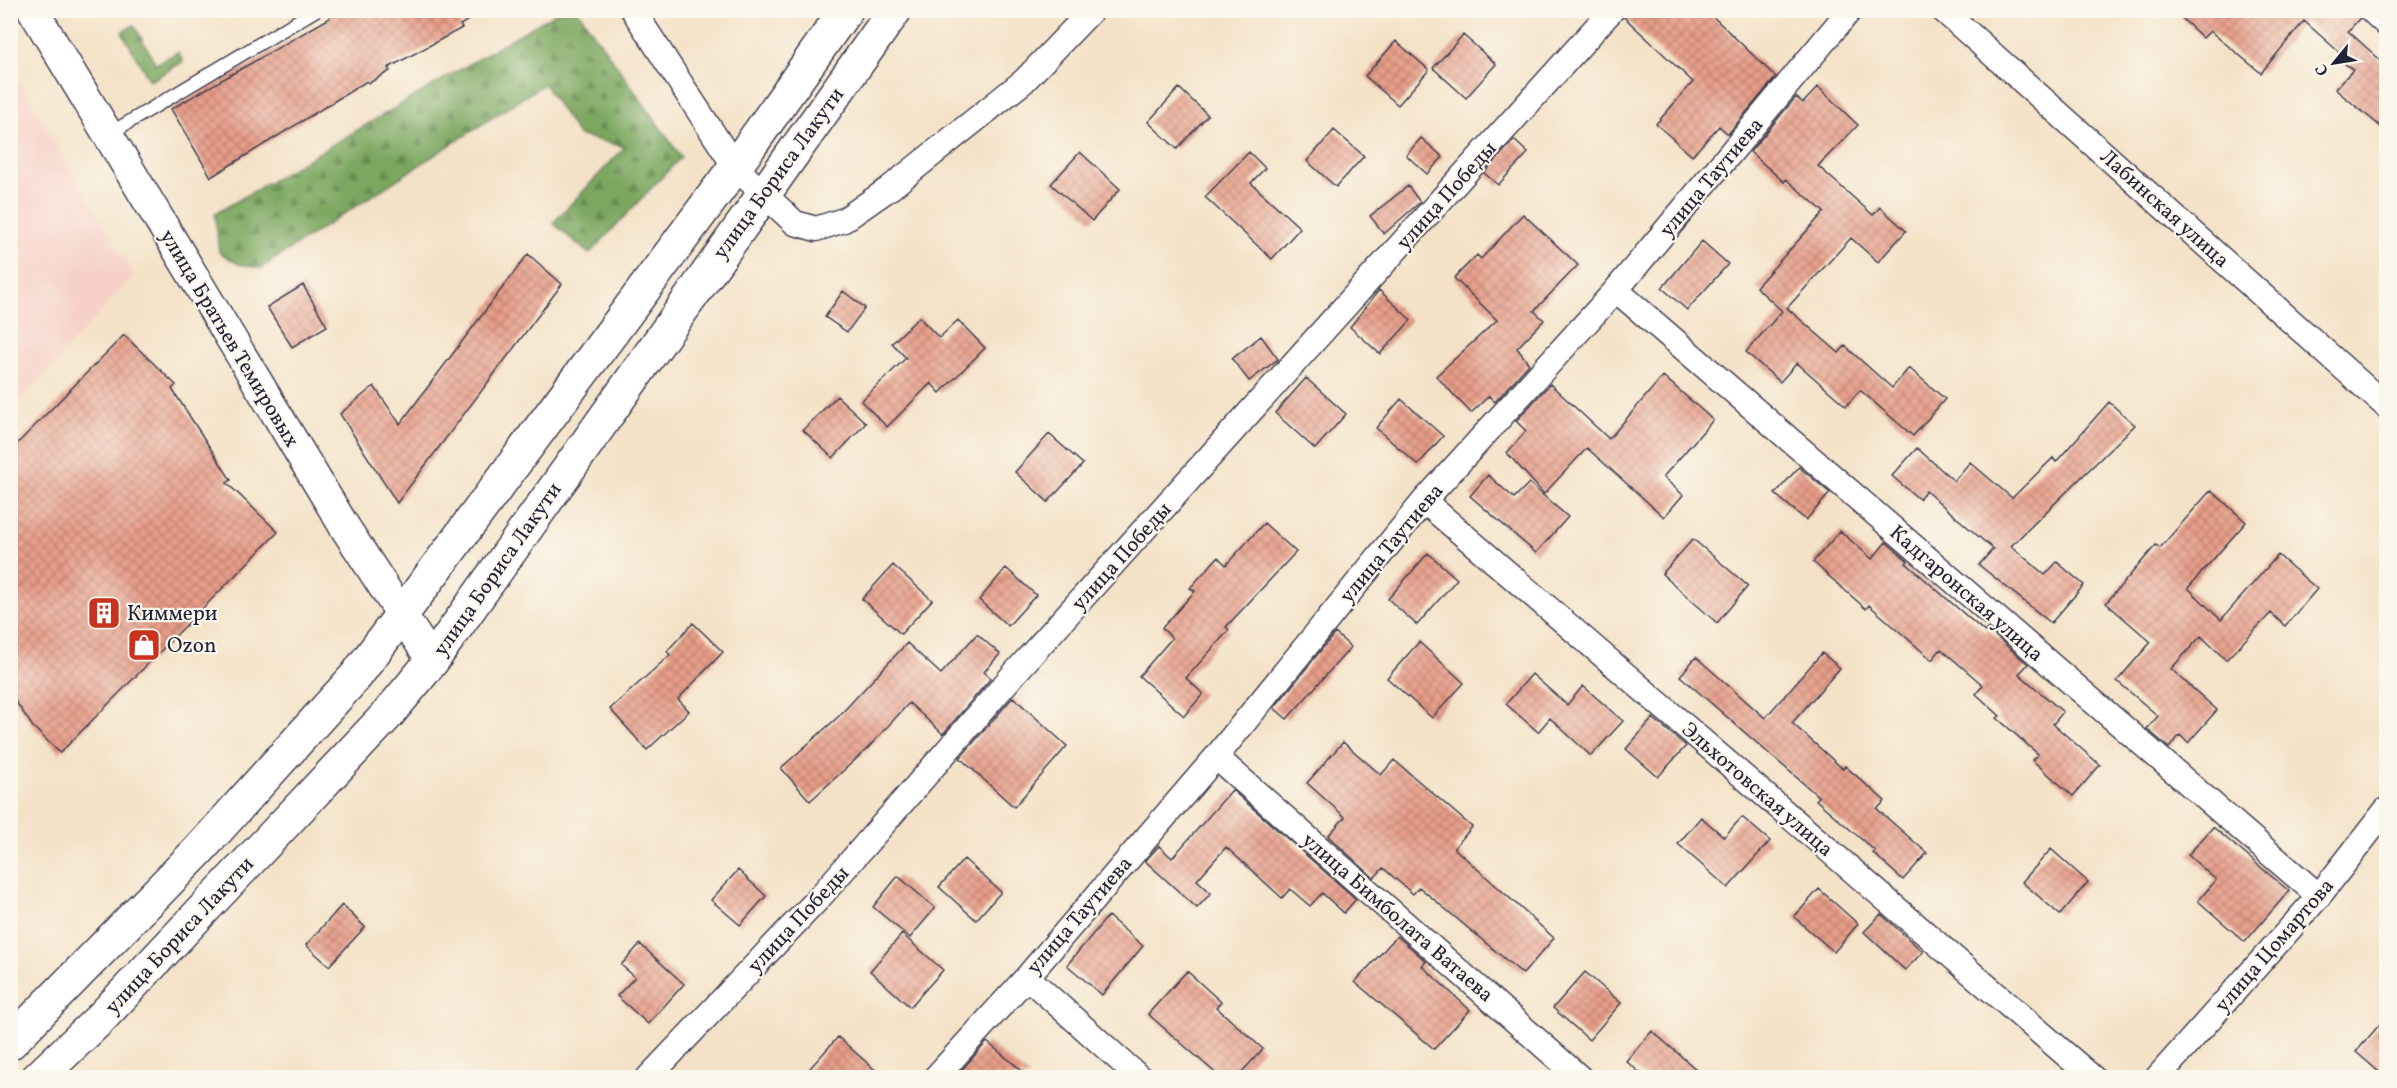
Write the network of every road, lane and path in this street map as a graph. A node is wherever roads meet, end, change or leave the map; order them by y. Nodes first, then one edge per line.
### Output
1 (316, 10) edge
2 (633, 10) edge
3 (846, 10) edge
4 (895, 10) edge
5 (1092, 10) edge
6 (1612, 10) edge
7 (1850, 10) edge
8 (1943, 10) edge
9 (2371, 10) edge
10 (37, 12) edge
11 (2386, 24) edge
12 (109, 134) junction
13 (735, 168) junction
14 (763, 193) junction
15 (1616, 290) junction
16 (2386, 406) edge
17 (1424, 501) junction
18 (401, 616) junction
19 (432, 661) junction
20 (1215, 757) junction
21 (2386, 810) edge
22 (2319, 896) junction
23 (1027, 977) junction
24 (10, 1043) edge
25 (38, 1077) edge
26 (648, 1077) edge
27 (935, 1077) edge
28 (1140, 1077) edge
29 (1580, 1077) edge
30 (2092, 1077) edge
31 (2157, 1077) edge

1 - 12 lane
2 - 13 street
3 - 13 main road, улица Бориса Лакути
4 - 14 main road, улица Бориса Лакути
5 - 14 street
6 - 26 street, улица Победы
7 - 15 street, улица Таутиева
8 - 16 street, Лабинская улица
9 - 11 street
10 - 12 street, улица Братьев Темировых
12 - 18 street, улица Братьев Темировых
13 - 14 street
13 - 18 main road, улица Бориса Лакути
14 - 19 main road, улица Бориса Лакути
15 - 17 street, улица Таутиева
15 - 22 street, Кадгаронская улица
17 - 20 street, улица Таутиева
17 - 30 street, Эльхотовская улица
18 - 19 street, улица Братьев Темировых
18 - 24 main road, улица Бориса Лакути
19 - 25 main road, улица Бориса Лакути
20 - 23 street, улица Таутиева
20 - 29 street, улица Бимболата Ватаева
21 - 22 street, улица Цомартова
22 - 31 street, улица Цомартова
23 - 27 street, улица Таутиева
23 - 28 street

